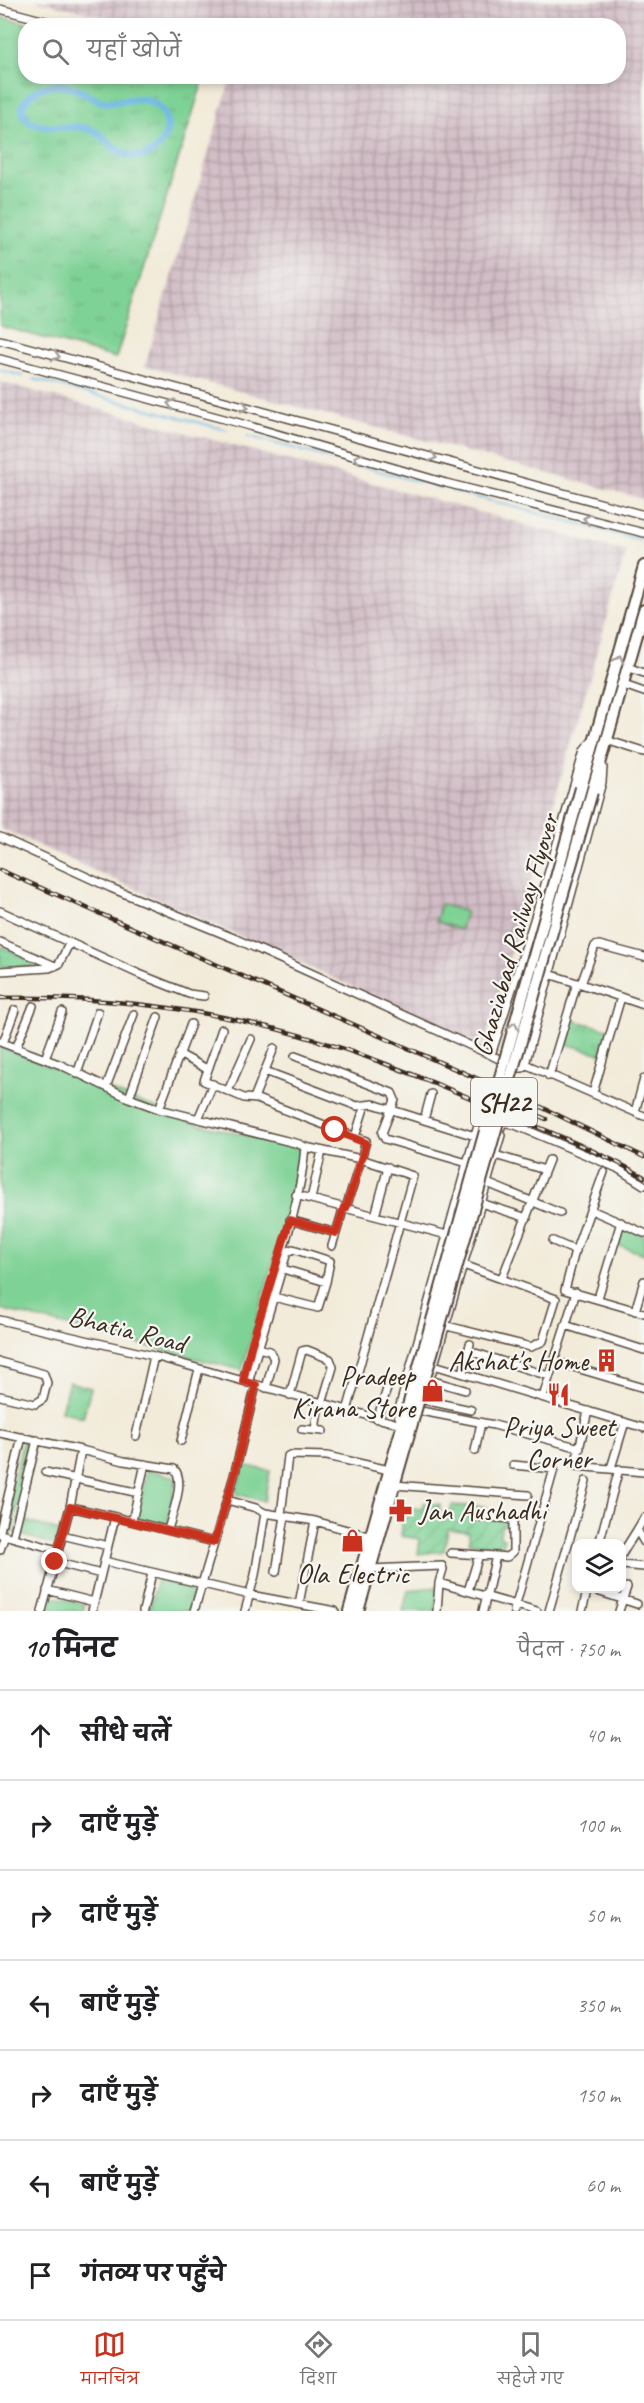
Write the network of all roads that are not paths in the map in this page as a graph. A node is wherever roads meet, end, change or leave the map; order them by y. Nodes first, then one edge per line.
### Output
1 (0, 9) edge
2 (34, 18) edge
3 (0, 340) edge
4 (0, 359) edge
5 (644, 515) edge
6 (644, 533) edge
7 (644, 566) edge
8 (644, 610) edge
9 (639, 648) edge
10 (627, 667) junction
11 (644, 673) edge
12 (617, 683) junction
13 (644, 692) edge
14 (602, 741) junction
15 (644, 752) edge
16 (0, 837) edge
17 (0, 911) edge
18 (0, 942) edge
19 (69, 944) junction
20 (644, 957) edge
21 (520, 965) junction
22 (55, 966) junction
23 (0, 971) edge
24 (549, 974) junction
25 (579, 984) junction
26 (204, 996) dead end
27 (621, 997) junction
28 (644, 1005) edge
29 (33, 1006) dead end
30 (15, 1010) dead end
31 (62, 1012) dead end
32 (99, 1012) dead end
33 (134, 1014) dead end
34 (158, 1017) dead end
35 (191, 1024) dead end
36 (222, 1029) dead end
37 (251, 1039) dead end
38 (1, 1043) edge
39 (16, 1048) junction
40 (274, 1048) dead end
41 (179, 1054) junction
42 (491, 1055) junction
43 (296, 1056) dead end
44 (45, 1059) junction
45 (525, 1064) junction
46 (207, 1069) junction
47 (265, 1071) junction
48 (77, 1074) junction
49 (549, 1076) junction
50 (644, 1079) edge
51 (213, 1084) junction
52 (106, 1087) junction
53 (228, 1091) junction
54 (593, 1093) junction
55 (431, 1094) dead end
56 (129, 1098) junction
57 (254, 1098) junction
58 (365, 1106) junction
59 (159, 1108) junction
60 (391, 1110) junction
61 (635, 1112) junction
62 (644, 1116) edge
63 (198, 1119) junction
64 (424, 1120) junction
65 (499, 1131) junction
66 (474, 1136) junction
67 (355, 1137) junction
68 (305, 1147) junction
69 (322, 1151) junction
70 (495, 1155) junction
71 (361, 1159) junction
72 (549, 1160) dead end
73 (467, 1163) junction
74 (388, 1167) junction
75 (545, 1170) junction
76 (604, 1172) dead end
77 (487, 1183) junction
78 (644, 1185) edge
79 (296, 1195) junction
80 (311, 1199) junction
81 (534, 1202) junction
82 (481, 1203) junction
83 (345, 1208) junction
84 (591, 1210) junction
85 (560, 1213) dead end
86 (375, 1216) junction
87 (527, 1218) junction
88 (290, 1220) junction
89 (621, 1222) junction
90 (401, 1223) junction
91 (336, 1233) junction
92 (644, 1233) edge
93 (447, 1235) junction
94 (553, 1241) dead end
95 (332, 1246) dead end
96 (576, 1251) junction
97 (441, 1256) junction
98 (464, 1265) junction
99 (283, 1269) junction
100 (502, 1278) junction
101 (644, 1281) edge
102 (326, 1282) junction
103 (576, 1292) junction
104 (274, 1297) junction
105 (598, 1298) junction
106 (635, 1311) junction
107 (644, 1313) edge
108 (0, 1320) edge
109 (566, 1325) junction
110 (447, 1326) junction
111 (258, 1348) junction
112 (644, 1350) edge
113 (154, 1356) junction
114 (553, 1361) junction
115 (0, 1362) edge
116 (434, 1365) junction
117 (199, 1369) junction
118 (463, 1373) junction
119 (549, 1376) junction
120 (430, 1380) junction
121 (245, 1382) junction
122 (256, 1385) junction
123 (388, 1386) dead end
124 (266, 1388) junction
125 (644, 1388) edge
126 (465, 1390) dead end
127 (290, 1395) junction
128 (0, 1396) edge
129 (543, 1397) junction
130 (424, 1400) junction
131 (320, 1404) junction
132 (414, 1410) junction
133 (471, 1410) dead end
134 (347, 1411) junction
135 (588, 1411) junction
136 (377, 1419) junction
137 (625, 1422) junction
138 (481, 1423) junction
139 (406, 1425) junction
140 (644, 1428) edge
141 (302, 1429) dead end
142 (315, 1430) junction
143 (323, 1431) dead end
144 (0, 1433) edge
145 (136, 1436) dead end
146 (22, 1437) junction
147 (37, 1440) junction
148 (182, 1441) dead end
149 (579, 1448) junction
150 (81, 1450) junction
151 (475, 1451) dead end
152 (146, 1464) junction
153 (513, 1465) dead end
154 (610, 1468) junction
155 (620, 1469) junction
156 (389, 1470) junction
157 (45, 1472) dead end
158 (644, 1472) edge
159 (75, 1479) junction
160 (585, 1481) dead end
161 (394, 1485) junction
162 (139, 1493) junction
163 (528, 1495) dead end
164 (226, 1500) junction
165 (70, 1507) junction
166 (265, 1514) junction
167 (283, 1515) junction
168 (474, 1516) dead end
169 (115, 1517) junction
170 (644, 1518) edge
171 (132, 1521) junction
172 (315, 1521) junction
173 (168, 1530) junction
174 (637, 1530) junction
175 (4, 1534) edge
176 (62, 1535) junction
177 (374, 1538) junction
178 (600, 1539) edge
179 (214, 1542) junction
180 (644, 1542) edge
181 (108, 1546) junction
182 (626, 1546) edge
183 (0, 1550) edge
184 (58, 1550) junction
185 (451, 1553) dead end
186 (479, 1555) junction
187 (496, 1556) junction
188 (104, 1561) junction
189 (55, 1562) junction
190 (626, 1565) edge
191 (644, 1567) edge
192 (370, 1569) junction
193 (276, 1572) dead end
194 (152, 1573) junction
195 (101, 1574) junction
196 (439, 1583) junction
197 (201, 1584) junction
198 (627, 1587) dead end
199 (47, 1590) junction
200 (468, 1591) junction
201 (587, 1593) edge
202 (602, 1593) edge
203 (250, 1595) junction
204 (487, 1597) junction
205 (622, 1600) junction
206 (94, 1602) junction
207 (299, 1604) junction
208 (637, 1604) dead end
209 (515, 1608) edge
210 (42, 1611) edge
211 (92, 1611) edge
212 (143, 1611) edge
213 (194, 1611) edge
214 (245, 1611) edge
215 (335, 1611) edge
216 (349, 1611) edge
217 (358, 1611) edge
218 (437, 1611) edge
219 (483, 1611) edge
220 (537, 1611) edge
221 (549, 1611) edge
222 (582, 1611) edge
223 (619, 1611) edge

1 - 2 street
3 -> 5 street
6 -> 4 street
12 -> 7 highway, SH22
8 - 9 highway, SH22
9 - 10 highway, SH22
10 - 11 street
10 - 12 highway, SH22
12 - 13 street
12 - 14 highway, SH22
14 - 15 street
14 - 21 street
14 - 24 street
14 - 132 highway, Ghaziabad Railway Flyover / SH22, bridge
132 -> 14 highway, Ghaziabad Railway Flyover / SH22, bridge
16 - 42 street
17 - 19 street
18 - 22 street
19 - 22 street
19 - 26 street
20 - 25 street
21 - 24 street
21 - 42 street
22 - 23 street
24 - 25 street
24 - 45 street
25 - 27 street
25 - 49 street
27 - 28 street
27 - 54 street
29 - 39 street
30 - 38 street
31 - 44 street
32 - 48 street
33 - 52 street
34 - 56 street
35 - 41 street
36 - 46 street
37 - 53 street
38 - 39 street
39 - 44 street
40 - 47 street
41 - 46 street
41 - 59 street
42 - 45 street
43 - 60 street
44 - 48 street
45 - 49 street
46 - 51 street
47 - 57 street
47 - 58 street
48 - 52 street
49 - 54 street
50 - 61 street
51 - 53 street
51 - 63 street
52 - 56 street
53 - 57 street
54 - 61 street
55 - 64 street
56 - 59 street
57 - 67 street
58 - 60 street
58 - 67 street
59 - 63 street
60 - 64 street
60 - 73 street
61 - 62 street
63 - 68 street
64 - 66 street
65 - 66 street
65 - 70 street
65 - 78 street
66 - 73 street
67 - 71 street
68 - 69 street
68 - 79 street
69 - 71 street
69 - 80 street
70 - 75 street
70 - 77 street
71 - 74 street
71 - 83 street
72 - 75 street
73 - 93 street
74 - 86 street
74 - 90 street
75 - 81 street
76 - 84 street
77 - 81 street
77 - 82 street
79 - 80 street
79 - 88 street
80 - 83 street
81 - 85 street
81 - 87 street
82 - 87 street
82 - 98 street
83 - 86 street
83 - 91 street
84 - 89 street
84 - 96 street
86 - 90 street
87 - 100 street
88 - 91 street
88 - 121 street
89 - 92 street
89 - 105 street
90 - 93 street
90 - 134 street
91 - 95 street
93 - 97 street
94 - 96 street
96 - 103 street
97 - 98 street
97 - 139 street
98 - 100 street
98 - 110 street
99 - 102 street
99 - 102 street
99 - 104 street
100 - 110 street
101 - 106 street
102 - 104 street
103 - 105 street
103 - 109 street
104 - 111 street
105 - 106 street
106 - 107 street
108 - 113 street, Bhatia Road
109 - 112 street
109 - 114 street
110 - 116 street
111 - 121 street
111 - 124 street
113 - 117 street, Bhatia Road
113 - 145 street
114 - 119 street
114 - 125 street
115 - 128 street
116 - 118 street
116 - 120 street
117 - 121 street, Bhatia Road
117 - 148 street
118 - 119 street
118 - 129 street
119 - 129 street
120 - 126 street
120 - 130 street
121 - 122 street, Bhatia Road
122 - 124 street, Bhatia Road
122 - 164 street
123 - 136 street
124 - 127 street, Bhatia Road
127 - 131 street, Bhatia Road
127 - 131 street
129 - 135 street
130 - 132 street
130 - 133 street
131 - 134 street, Bhatia Road
131 - 142 street
132 - 138 street
132 - 139 highway, Ghaziabad Railway Flyover / SH22
134 - 136 street, Bhatia Road
135 - 137 street
135 - 149 street
136 - 139 street, Bhatia Road
137 - 140 street
137 - 154 street
138 - 149 street
138 - 151 street
139 - 156 highway, SH22
139 - 161 highway, SH22
141 - 142 street
142 - 143 street
144 - 146 street
146 - 147 street
146 - 175 street
147 - 150 street
147 - 175 street
149 - 154 street
150 - 152 street
150 - 159 street
152 - 162 street
152 - 173 street
153 - 209 street
154 - 155 street
155 - 158 street
155 - 178 street
156 - 167 street
156 - 177 highway, SH22
157 - 159 street
159 - 162 street
159 - 165 street
160 - 221 street
161 - 163 street
161 - 177 highway, SH22
162 - 171 street
164 - 166 street
164 - 179 street
165 - 169 street
165 - 176 street
166 - 167 street
166 - 203 street
167 - 172 street
167 - 193 street
168 - 187 street
169 - 171 street
169 - 181 street
170 - 174 street
171 - 173 street
172 - 177 street
172 - 207 street
173 - 179 street
174 - 180 street
174 - 182 street
175 - 183 street
175 - 184 street
176 - 181 street
176 - 184 street
177 - 192 highway, SH22
177 - 216 highway, SH22
179 - 197 street
181 - 188 street
184 - 189 street
185 - 186 street
186 - 187 street
186 - 200 street
187 - 204 street
188 - 194 street
188 - 195 street
189 - 195 street
189 - 199 street
190 - 191 street
192 - 196 street
192 - 217 highway, SH22
194 - 197 street
194 - 212 street
195 - 206 street
196 - 200 street
196 - 218 street
197 - 203 street
197 - 213 street
198 - 205 street
199 - 206 street
199 - 210 street
200 - 204 street
201 - 222 street
202 - 205 street
203 - 207 street
203 - 214 street
204 - 209 street
204 - 219 street
205 - 208 street
205 - 223 street
206 - 211 street
207 - 215 street
209 - 220 street

